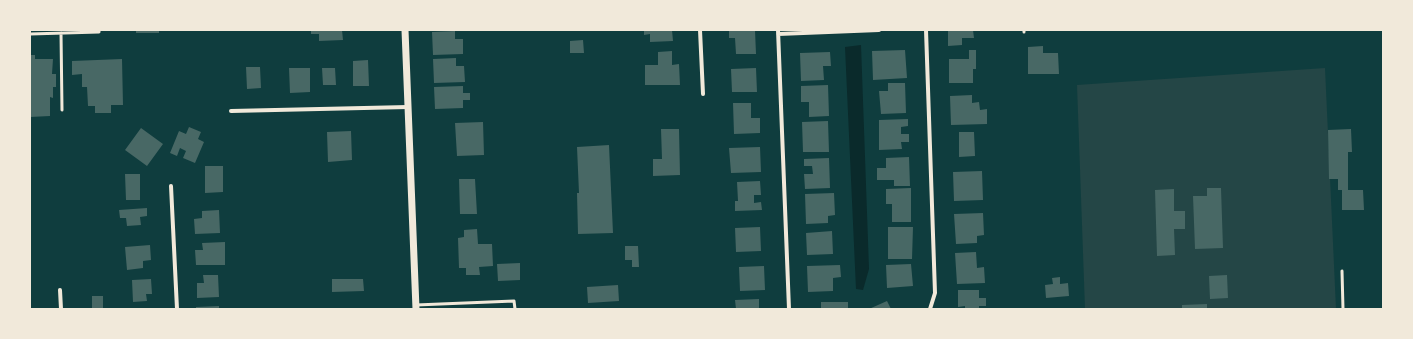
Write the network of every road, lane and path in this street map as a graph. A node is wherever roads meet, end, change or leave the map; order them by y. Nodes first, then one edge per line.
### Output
1 (99, 30) edge
2 (405, 30) edge
3 (700, 30) edge
4 (879, 30) edge
5 (926, 30) edge
6 (778, 32) edge
7 (61, 33) junction
8 (30, 34) edge
9 (703, 94) dead end
10 (408, 107) junction
11 (62, 110) dead end
12 (231, 111) dead end
13 (171, 186) dead end
14 (1342, 271) dead end
15 (60, 290) dead end
16 (435, 304) junction
17 (416, 307) edge
18 (61, 309) edge
19 (177, 309) edge
20 (435, 309) edge
21 (515, 309) edge
22 (788, 309) edge
23 (930, 309) edge
24 (1343, 309) edge

1 - 7 lane
2 - 10 street
3 - 9 street
4 - 6 street
5 - 23 street
6 - 22 street
7 - 8 lane
7 - 11 lane
10 - 12 street
10 - 17 street
13 - 19 street
14 - 24 lane
15 - 18 street
16 - 17 lane
16 - 20 lane
16 - 21 lane

